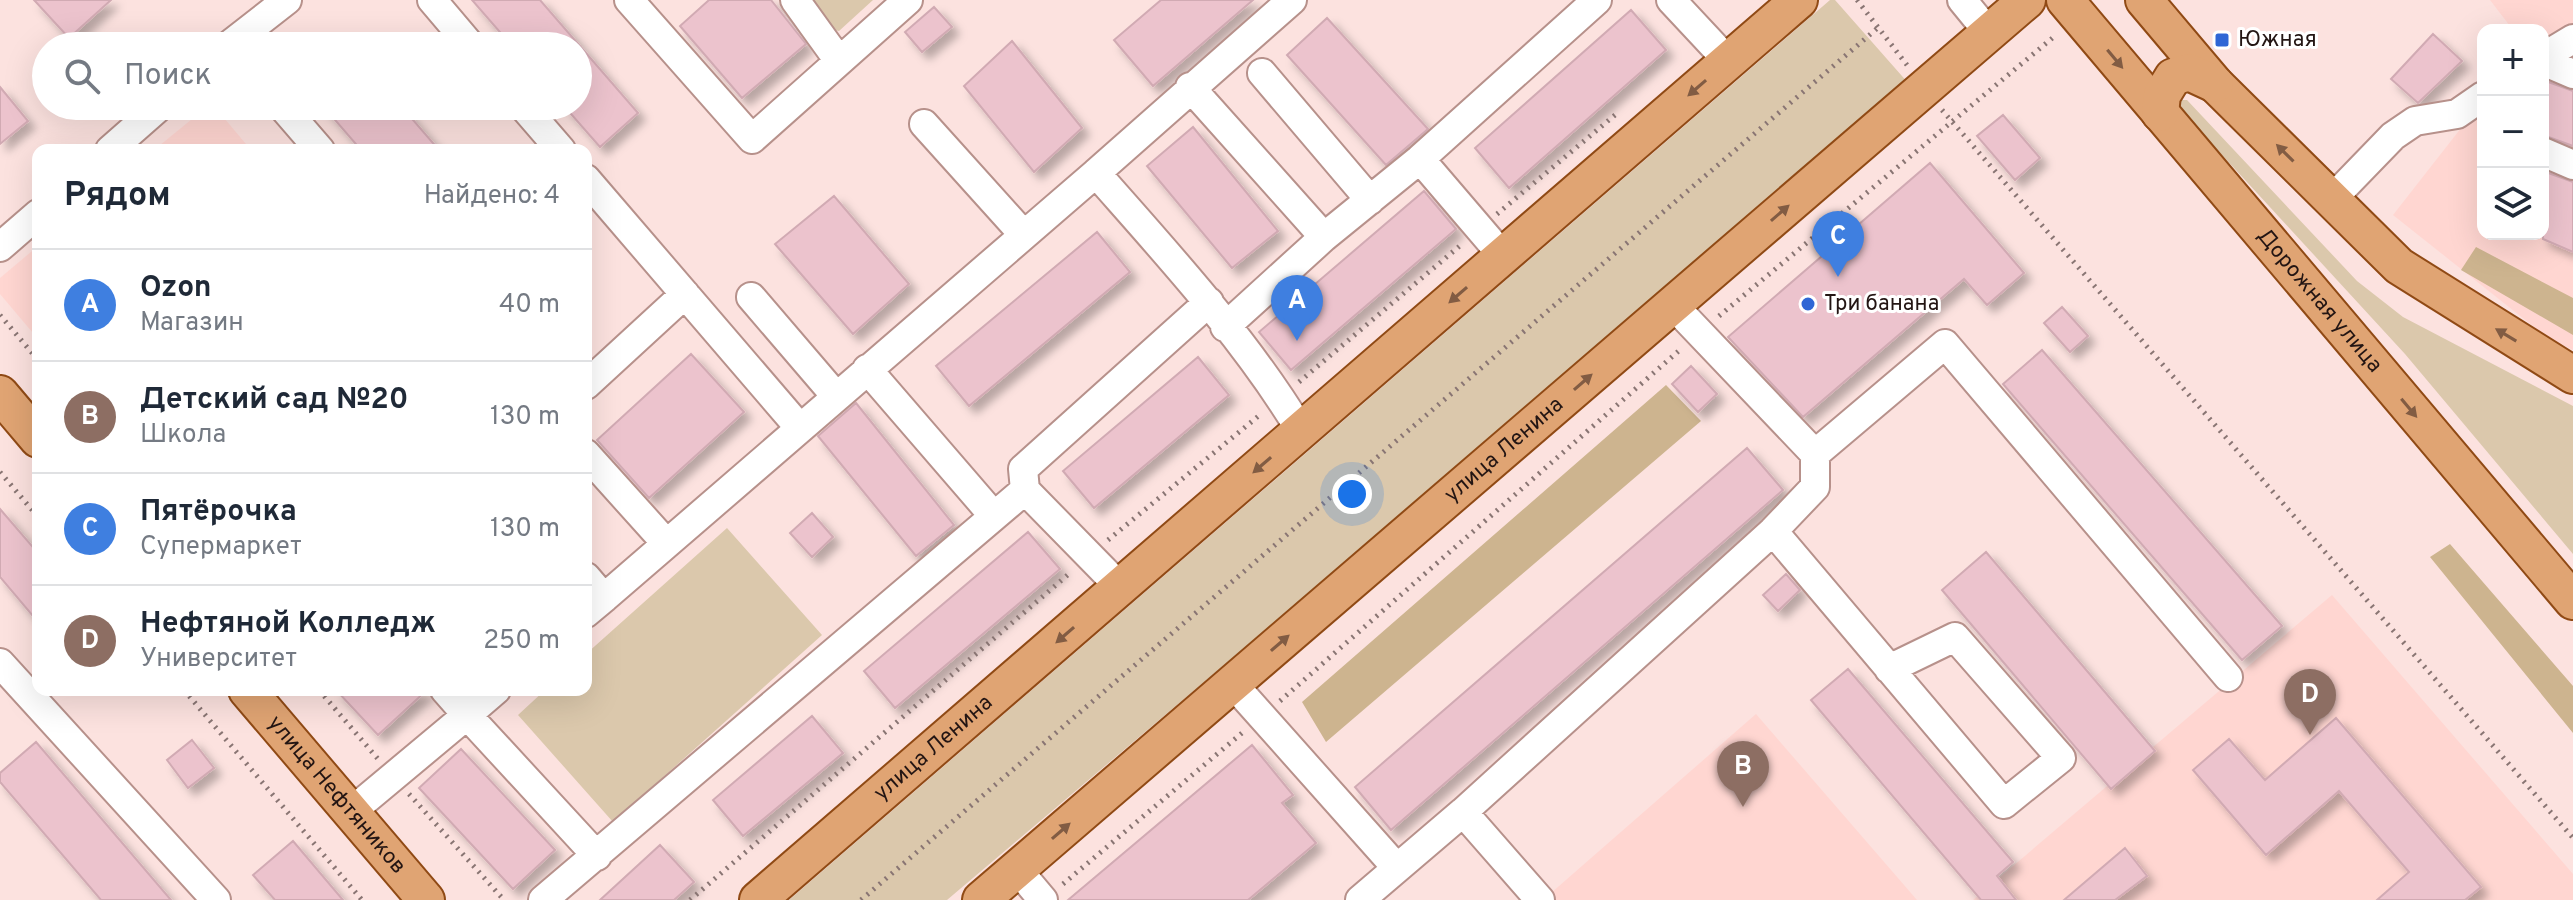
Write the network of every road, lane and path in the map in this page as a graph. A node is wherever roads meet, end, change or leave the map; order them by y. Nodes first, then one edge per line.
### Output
1 (287, 0) edge
2 (432, 0) edge
3 (629, 0) edge
4 (795, 0) edge
5 (908, 0) edge
6 (1292, 0) edge
7 (1597, 0) edge
8 (1671, 0) edge
9 (1799, 0) edge
10 (1857, 0) edge
11 (1962, 0) edge
12 (2027, 0) edge
13 (2144, 0) edge
14 (2072, 8) edge
15 (1880, 26) junction
16 (247, 32) edge
17 (459, 32) edge
18 (1989, 33) junction
19 (2573, 39) edge
20 (2549, 55) edge
21 (839, 61) junction
22 (1728, 61) junction
23 (2549, 62) edge
24 (1262, 73) dead end
25 (2573, 74) edge
26 (2215, 84) junction
27 (1190, 87) junction
28 (1924, 89) junction
29 (2477, 100) edge
30 (1623, 108) dead end
31 (2160, 113) junction
32 (2457, 114) junction
33 (144, 120) edge
34 (294, 120) edge
35 (535, 120) edge
36 (1951, 120) junction
37 (2477, 123) edge
38 (924, 124) dead end
39 (117, 144) edge
40 (315, 144) edge
41 (556, 144) edge
42 (2549, 155) edge
43 (1420, 159) junction
44 (2573, 165) edge
45 (1096, 173) junction
46 (592, 186) edge
47 (2332, 199) junction
48 (1370, 200) junction
49 (32, 219) edge
50 (1024, 235) junction
51 (1324, 237) junction
52 (1492, 242) junction
53 (0, 247) edge
54 (685, 294) junction
55 (751, 297) dead end
56 (1209, 302) junction
57 (1673, 305) junction
58 (0, 315) edge
59 (1225, 327) junction
60 (1699, 333) junction
61 (32, 353) edge
62 (867, 369) junction
63 (2573, 375) edge
64 (592, 379) edge
65 (835, 395) junction
66 (1281, 398) junction
67 (3, 404) edge
68 (799, 427) junction
69 (1301, 431) junction
70 (32, 433) edge
71 (1815, 454) junction
72 (592, 461) edge
73 (0, 472) edge
74 (1025, 490) junction
75 (32, 510) edge
76 (993, 515) junction
77 (1773, 531) junction
78 (666, 543) junction
79 (1090, 556) junction
80 (1120, 587) junction
81 (592, 596) edge
82 (2573, 601) edge
83 (0, 663) edge
84 (1889, 669) junction
85 (2228, 677) dead end
86 (1233, 684) junction
87 (189, 696) edge
88 (252, 696) edge
89 (450, 696) edge
90 (489, 696) edge
91 (467, 715) junction
92 (1262, 717) junction
93 (352, 811) junction
94 (1463, 812) junction
95 (2573, 838) edge
96 (597, 856) junction
97 (1396, 867) junction
98 (1017, 869) junction
99 (1050, 895) edge
100 (216, 900) edge
101 (362, 900) edge
102 (426, 900) edge
103 (543, 900) edge
104 (690, 900) edge
105 (758, 900) edge
106 (861, 900) edge
107 (981, 900) edge
108 (1360, 900) edge
109 (1540, 900) edge

1 - 16 lane
2 - 17 lane
3 - 21 lane
4 - 21 lane
5 - 21 lane
6 - 27 lane
7 - 43 lane
8 - 22 lane
9 - 22 main road, улица Ленина
10 - 15 path
11 - 18 lane
12 - 18 main road, улица Ленина
13 - 26 main road
14 -> 31 main road, Дорожная улица
14 - 36 path
15 - 28 path
15 - 106 path
18 - 28 main road, улица Ленина
19 - 20 lane
22 -> 52 main road, улица Ленина
23 - 25 lane
24 - 48 lane
26 - 31 main road
47 -> 26 main road
27 - 45 lane
27 - 51 lane
28 - 36 path
57 -> 28 main road, улица Ленина
29 - 32 lane
30 - 52 path
31 -> 82 main road, Дорожная улица
32 - 37 lane
32 - 47 lane
33 - 39 lane
34 - 40 lane
35 - 41 lane
36 - 60 path
36 - 95 path
38 - 50 lane
42 - 44 lane
43 - 48 lane
43 - 52 lane
45 - 50 lane
45 - 56 lane
46 - 54 lane
63 -> 47 main road
48 - 51 lane
49 - 53 lane
50 - 62 lane
51 - 59 lane
52 - 66 path
52 -> 69 main road, улица Ленина
54 - 64 lane
54 - 68 lane
55 - 65 lane
56 - 59 lane
56 - 74 lane
57 - 60 lane
86 -> 57 main road, улица Ленина
58 - 61 path
59 - 66 lane
60 - 71 lane
60 - 92 path
62 - 65 lane
62 - 76 lane
65 - 68 lane
66 - 69 lane
66 - 79 path
67 - 70 main road
68 - 78 lane
69 -> 80 main road, улица Ленина
71 - 77 lane
71 - 85 lane
72 - 78 lane
73 - 75 path
74 - 76 lane
74 - 79 lane
76 - 96 lane
77 - 84 lane
77 - 94 lane
78 - 81 lane
79 - 80 lane
79 - 104 path
80 -> 105 main road, улица Ленина
83 - 100 lane
84 - 84 lane
86 - 92 lane
98 -> 86 main road, улица Ленина
87 - 101 path
88 - 93 main road, улица Нефтяников
89 - 91 lane
90 - 91 lane
91 - 93 lane
91 - 96 lane
92 - 97 lane
92 - 99 path
93 - 102 main road, улица Нефтяников
94 - 97 lane
94 - 109 lane
96 - 103 lane
97 - 108 lane
98 - 99 lane
98 - 107 main road, улица Ленина

